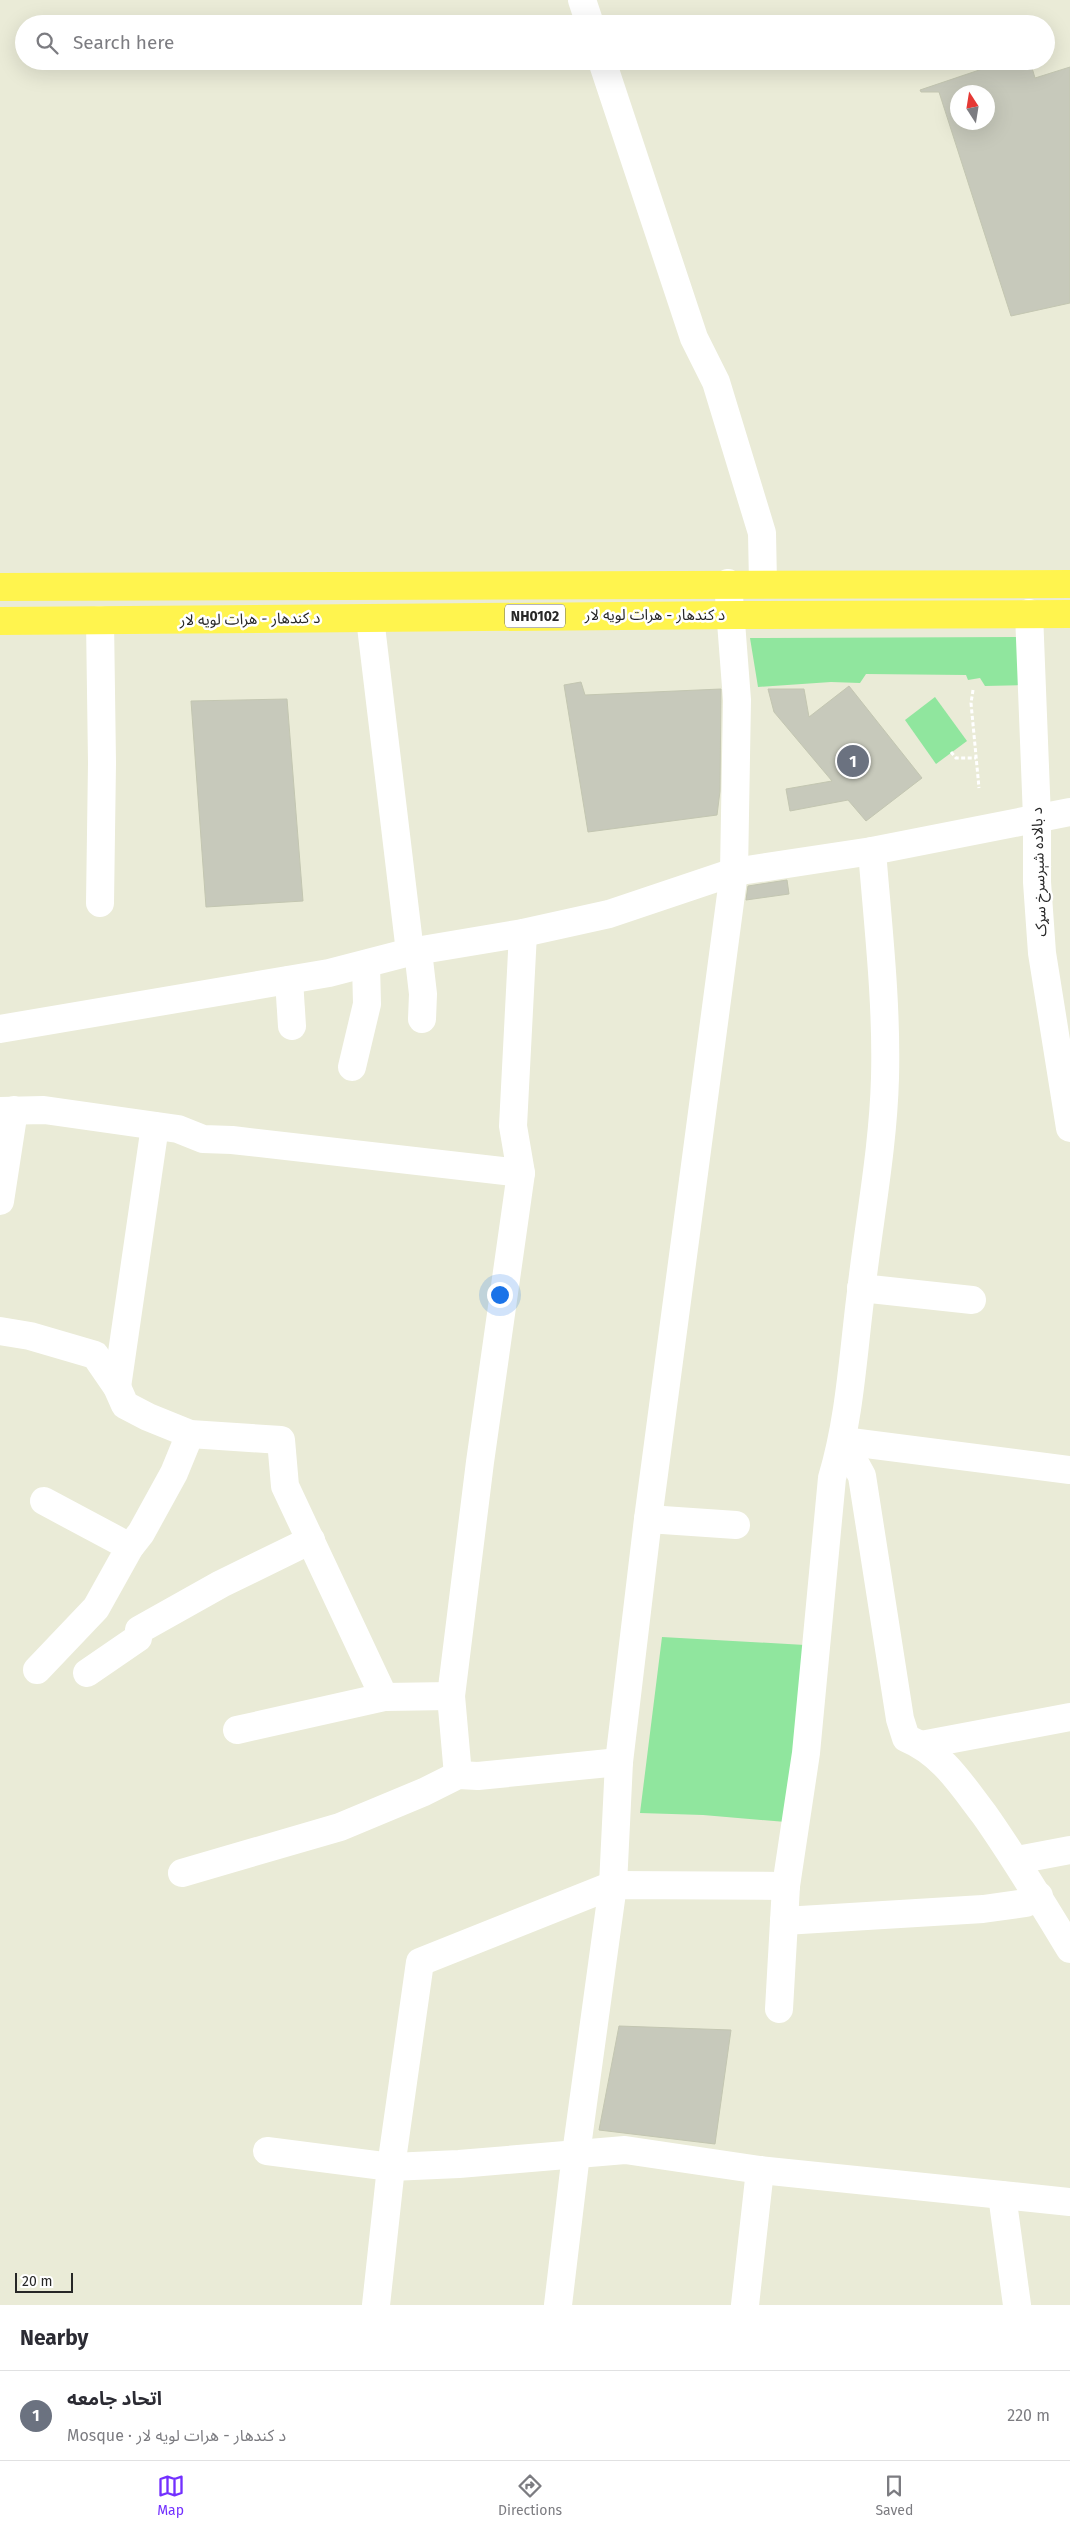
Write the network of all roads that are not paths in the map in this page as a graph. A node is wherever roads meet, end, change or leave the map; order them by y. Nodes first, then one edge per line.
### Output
1 (582, 0) edge
2 (587, 15) edge
3 (605, 70) edge
4 (728, 583) junction
5 (763, 583) junction
6 (1070, 584) edge
7 (0, 588) edge
8 (1029, 614) junction
9 (1070, 614) edge
10 (730, 615) junction
11 (370, 618) junction
12 (100, 620) junction
13 (0, 621) edge
14 (0, 636) edge
15 (1070, 812) edge
16 (1037, 818) junction
17 (872, 852) junction
18 (734, 872) junction
19 (100, 903) dead end
20 (523, 933) junction
21 (414, 952) junction
22 (366, 964) junction
23 (289, 980) junction
24 (422, 1019) dead end
25 (292, 1026) dead end
26 (0, 1029) edge
27 (352, 1067) dead end
28 (7, 1110) edge
29 (155, 1126) junction
30 (1070, 1128) edge
31 (521, 1173) junction
32 (0, 1200) edge
33 (861, 1288) junction
34 (972, 1300) dead end
35 (0, 1331) edge
36 (117, 1387) junction
37 (190, 1434) junction
38 (843, 1441) junction
39 (1070, 1470) edge
40 (44, 1501) dead end
41 (648, 1519) junction
42 (736, 1525) dead end
43 (310, 1540) junction
44 (130, 1546) junction
45 (37, 1670) dead end
46 (87, 1673) dead end
47 (451, 1696) junction
48 (384, 1697) junction
49 (1070, 1717) edge
50 (237, 1730) dead end
51 (921, 1744) junction
52 (619, 1762) junction
53 (458, 1775) junction
54 (1070, 1850) edge
55 (1017, 1860) junction
56 (182, 1873) dead end
57 (613, 1885) junction
58 (786, 1886) junction
59 (1039, 1896) junction
60 (784, 1921) junction
61 (1070, 1949) edge
62 (779, 2009) dead end
63 (267, 2151) dead end
64 (576, 2154) junction
65 (391, 2166) junction
66 (760, 2170) junction
67 (1002, 2195) junction
68 (1070, 2202) edge
69 (376, 2305) edge
70 (558, 2305) edge
71 (745, 2305) edge
72 (1017, 2305) edge

1 - 2 street
3 - 5 street
4 - 5 highway, د کندهار - هرات لويه لار / NH0102
4 - 7 highway, د کندهار - هرات لويه لار / NH0102
4 - 10 street
5 - 6 highway, د کندهار - هرات لويه لار / NH0102
8 - 9 highway, د کندهار - هرات لويه لار / NH0102
8 - 10 highway, د کندهار - هرات لويه لار / NH0102
8 - 16 street, د بالاده شېرسرخ سړک
10 - 11 highway, د کندهار - هرات لويه لار / NH0102
10 - 18 street
11 - 12 highway, د کندهار - هرات لويه لار / NH0102
11 - 21 street
12 - 13 highway, د کندهار - هرات لويه لار / NH0102
12 - 19 street
13 - 14 street
15 - 16 street
16 - 17 street
16 - 30 street, د بالاده شېرسرخ سړک
17 - 18 street
17 - 33 street
18 - 20 street
18 - 41 street
20 - 21 street
20 - 31 street
21 - 22 street
21 - 24 street
22 - 23 street
22 - 27 street
23 - 25 street
23 - 26 street
28 - 29 street
28 - 32 street
29 - 31 street
29 - 36 street
31 - 47 street
33 - 34 street
33 - 38 street
35 - 36 street
36 - 37 street
37 - 43 street
37 - 44 street
38 - 39 street
38 - 51 street
38 - 58 street
40 - 44 street
41 - 42 street
41 - 52 street
43 - 46 street
43 - 48 street
44 - 45 street
47 - 48 street
47 - 53 street
48 - 50 street
49 - 51 street
51 - 55 street
52 - 53 street
52 - 57 street
53 - 56 street
54 - 55 street
55 - 59 street
57 - 58 street
57 - 64 street
57 - 65 street
58 - 60 street
59 - 60 street
59 - 61 street
60 - 62 street
63 - 65 street
64 - 65 street
64 - 66 street
64 - 70 street
65 - 69 street
66 - 67 street
66 - 71 street
67 - 68 street
67 - 72 street

